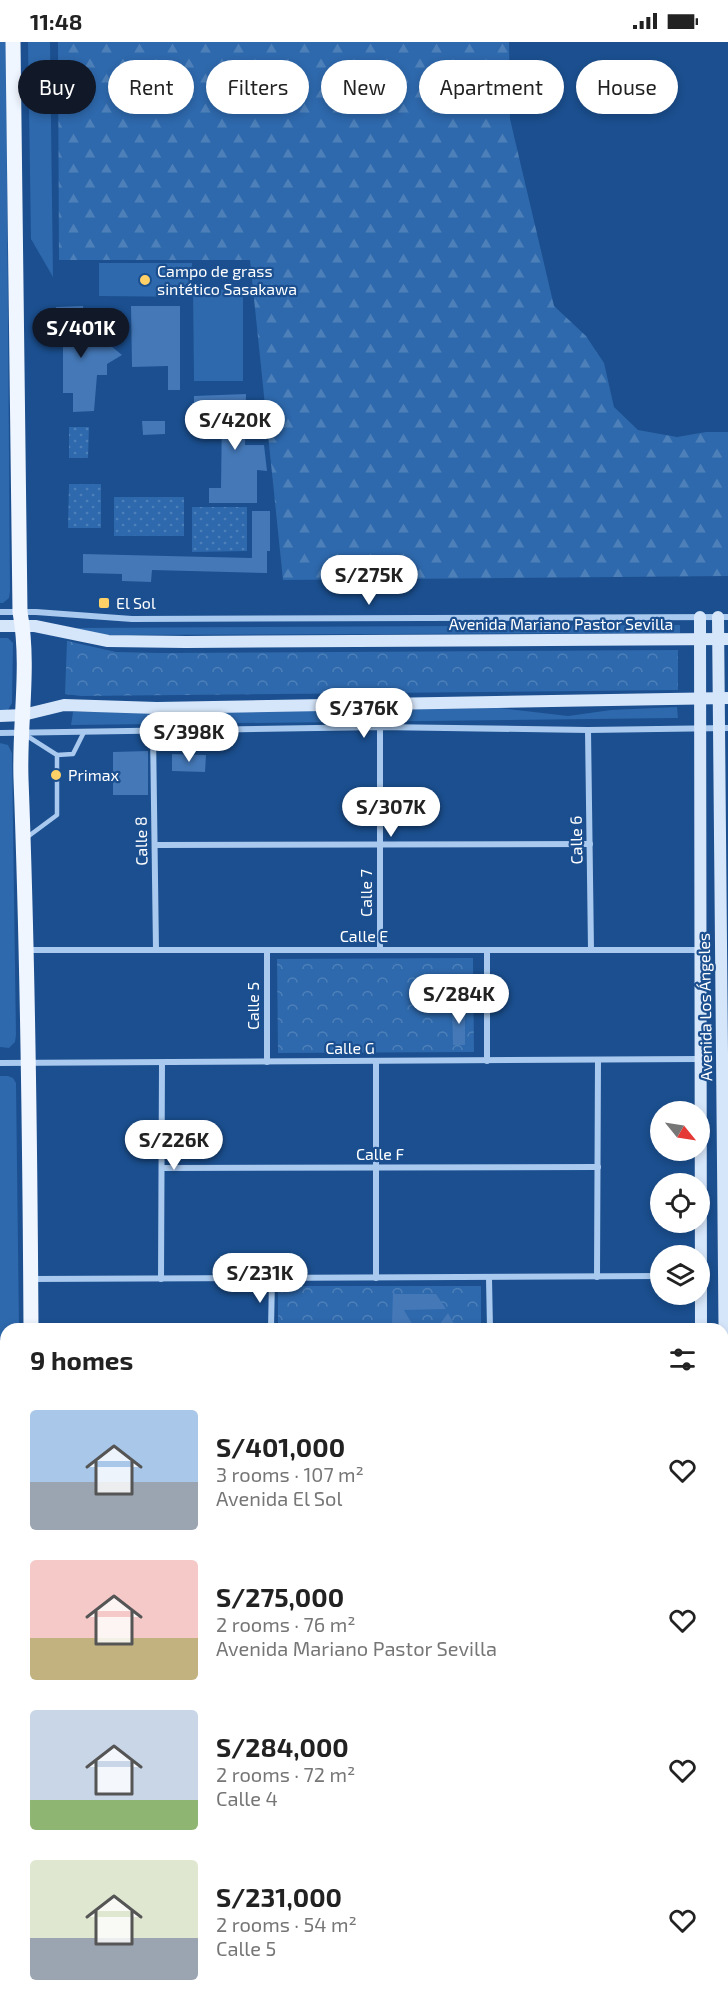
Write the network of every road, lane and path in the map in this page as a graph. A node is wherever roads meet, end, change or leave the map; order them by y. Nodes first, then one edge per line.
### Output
1 (13, 42) edge
2 (0, 612) edge
3 (700, 617) junction
4 (723, 617) edge
5 (21, 619) junction
6 (0, 626) edge
7 (723, 639) edge
8 (700, 640) junction
9 (700, 698) junction
10 (723, 698) edge
11 (23, 715) junction
12 (0, 716) edge
13 (380, 727) junction
14 (723, 728) edge
15 (700, 729) junction
16 (588, 730) junction
17 (21, 732) junction
18 (84, 732) junction
19 (153, 732) junction
20 (0, 733) edge
21 (57, 755) junction
22 (24, 840) junction
23 (379, 844) junction
24 (590, 844) junction
25 (155, 845) junction
26 (724, 947) edge
27 (28, 950) junction
28 (156, 950) junction
29 (267, 950) junction
30 (380, 950) junction
31 (487, 950) junction
32 (591, 950) junction
33 (700, 950) junction
34 (701, 1059) junction
35 (598, 1060) junction
36 (725, 1060) edge
37 (376, 1061) junction
38 (487, 1061) junction
39 (267, 1062) junction
40 (0, 1063) edge
41 (29, 1063) junction
42 (162, 1063) junction
43 (725, 1166) edge
44 (376, 1167) junction
45 (598, 1167) junction
46 (162, 1168) junction
47 (700, 1245) edge
48 (650, 1276) edge
49 (597, 1277) junction
50 (376, 1278) junction
51 (489, 1278) junction
52 (31, 1279) junction
53 (161, 1279) junction
54 (272, 1279) junction
55 (701, 1305) edge
56 (31, 1323) edge
57 (272, 1323) edge
58 (490, 1323) edge
59 (701, 1323) edge
60 (725, 1323) edge

1 - 5 main road
2 - 5 street, Avenida Mariano Pastor Sevilla
3 - 4 street, Avenida Mariano Pastor Sevilla
3 - 5 street, Avenida Mariano Pastor Sevilla
3 - 8 street, Avenida Los Ángeles
4 - 7 street, Avenida Los Ángeles
5 - 6 street, Avenida Mariano Pastor Sevilla
5 - 8 street, Avenida Mariano Pastor Sevilla
5 - 11 main road
7 - 8 street, Avenida Mariano Pastor Sevilla
7 - 10 street, Avenida Los Ángeles
8 - 9 street, Avenida Los Ángeles
9 - 10 street
9 - 11 street
9 - 15 street, Avenida Los Ángeles
10 - 14 street, Avenida Los Ángeles
11 - 12 street
11 - 17 main road
13 - 16 street
13 - 19 street
13 - 23 street, Calle 7
14 - 15 street
14 - 26 street, Avenida Los Ángeles
15 - 16 street
15 - 33 street, Avenida Los Ángeles
16 - 24 street, Calle 6
17 - 18 street
17 - 20 street
17 - 21 lane
17 - 22 main road
18 - 19 street
18 - 21 lane
19 - 25 street, Calle 8
21 - 22 lane
22 - 27 main road
23 - 24 street
23 - 25 street
23 - 30 street, Calle 7
24 - 32 street, Calle 6
25 - 28 street, Calle 8
26 - 36 street, Avenida Los Ángeles
27 - 28 street, Calle E
27 - 41 main road
28 - 29 street, Calle E
29 - 30 street, Calle E
29 - 39 street, Calle 5
30 - 31 street, Calle E
31 - 32 street, Calle E
31 - 38 street
32 - 33 street, Calle E
33 - 34 street, Avenida Los Ángeles
34 - 35 street, Calle G
34 - 47 street, Avenida Los Ángeles
35 - 38 street, Calle G
35 - 45 street
36 - 43 street, Avenida Los Ángeles
37 - 38 street, Calle G
37 - 39 street, Calle G
37 - 44 street
39 - 42 street, Calle G
40 - 41 street, Calle G
41 - 42 street, Calle G
41 - 52 main road
42 - 46 street
43 - 60 street, Avenida Los Ángeles
44 - 45 street, Calle F
44 - 46 street, Calle F
44 - 50 street
45 - 49 street
46 - 53 street
48 - 49 street
49 - 51 street
50 - 51 street
50 - 54 street
51 - 58 street
52 - 53 street
52 - 56 main road
53 - 54 street
54 - 57 street
55 - 59 street, Avenida Los Ángeles

